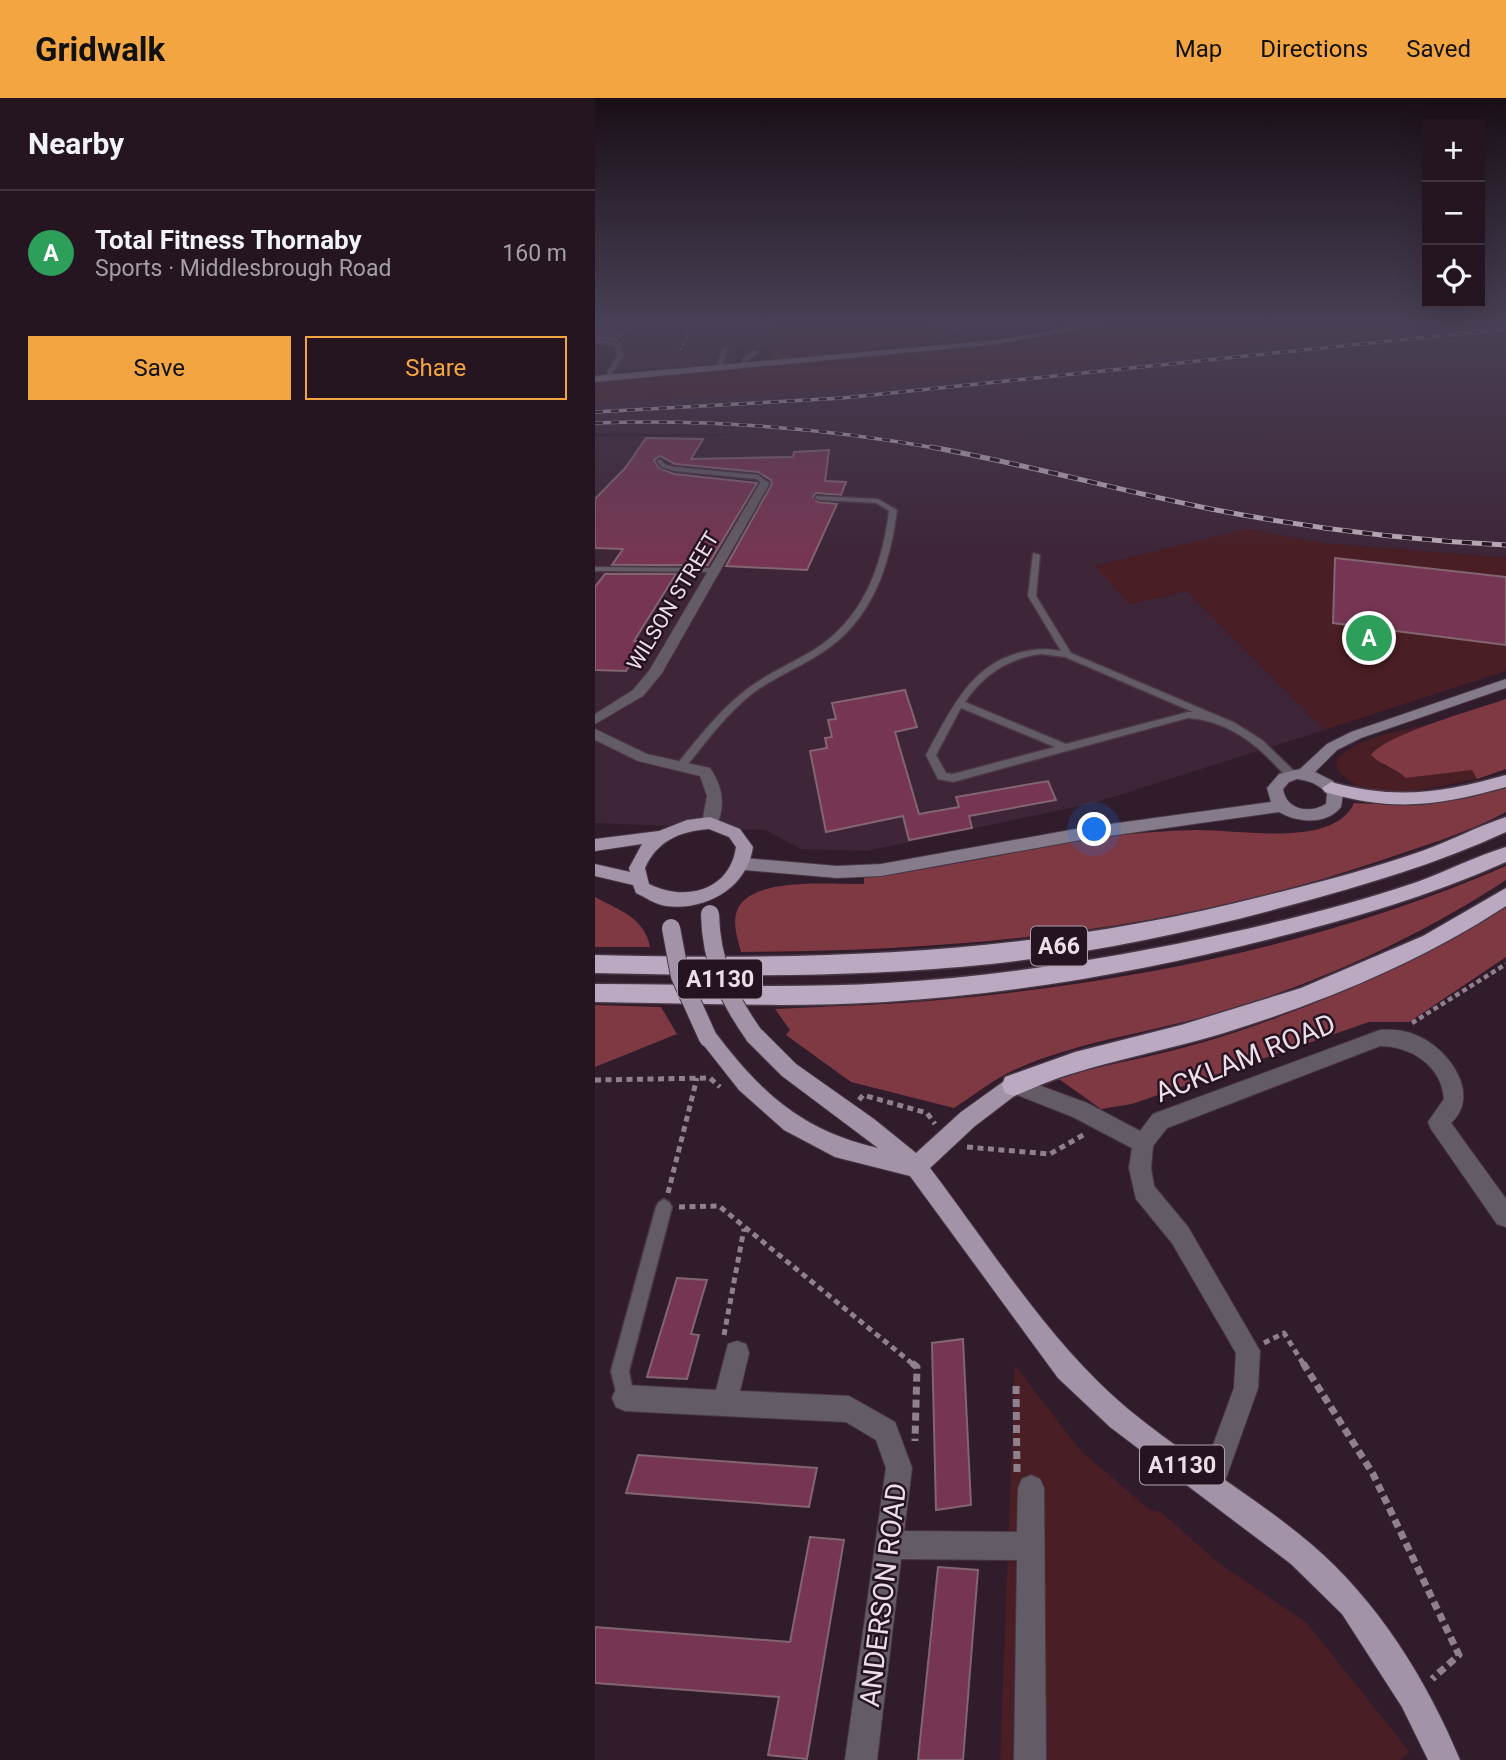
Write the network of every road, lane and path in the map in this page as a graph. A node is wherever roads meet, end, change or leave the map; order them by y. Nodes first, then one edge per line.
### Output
1 (660, 461) dead end
2 (765, 484) joint
3 (819, 499) dead end
4 (1036, 555) dead end
5 (595, 569) edge
6 (713, 570) junction
7 (1068, 655) junction
8 (1506, 683) edge
9 (961, 704) junction
10 (1208, 715) junction
11 (595, 720) edge
12 (595, 734) edge
13 (1067, 748) junction
14 (681, 766) junction
15 (1297, 775) junction
16 (1506, 781) edge
17 (1331, 788) junction
18 (1282, 806) junction
19 (710, 823) junction
20 (1506, 824) edge
21 (662, 835) junction
22 (595, 845) edge
23 (1506, 854) edge
24 (744, 864) junction
25 (595, 870) edge
26 (638, 880) junction
27 (725, 886) junction
28 (1506, 896) edge
29 (659, 898) junction
30 (595, 964) edge
31 (595, 993) edge
32 (697, 1078) dead end
33 (1014, 1085) junction
34 (1104, 1123) junction
35 (947, 1139) junction
36 (1143, 1143) junction
37 (916, 1167) junction
38 (664, 1207) junction
39 (1505, 1217) edge
40 (744, 1229) junction
41 (1248, 1351) junction
42 (737, 1353) joint
43 (1016, 1386) dead end
44 (625, 1398) joint
45 (725, 1403) junction
46 (899, 1468) junction
47 (1211, 1486) junction
48 (1031, 1488) joint
49 (890, 1545) junction
50 (1029, 1545) junction
51 (1413, 1696) junction
52 (861, 1760) edge
53 (1030, 1760) edge
54 (1444, 1760) edge

1 - 2 lane
2 - 6 street, WILSON STREET
3 - 14 lane
4 - 7 lane
5 - 6 lane
6 - 11 street, WILSON STREET
7 - 9 lane
7 - 10 lane
8 - 15 main road
9 - 13 lane
9 - 13 lane
10 - 13 lane
10 - 15 lane
12 - 14 street
14 - 19 street
15 - 17 main road
15 - 18 main road
16 - 17 highway
17 - 18 main road
18 - 24 main road
19 - 21 main road
19 - 24 main road
20 - 30 highway, A66
21 - 22 main road
21 - 26 main road
23 - 31 highway, A66
24 - 27 main road, A1130
25 - 26 main road, A1130
26 - 29 main road, A1130
27 - 29 main road, A1130
27 - 37 main road, A1130, bridge
28 - 33 highway
29 - 37 main road, A1130, bridge
32 - 38 path
33 - 34 street
33 - 35 main road
34 - 35 path
34 - 36 street
35 - 37 main road
36 - 39 street, ACKLAM ROAD
36 - 41 street
37 - 47 main road, A1130
38 - 40 path
38 - 44 lane
40 - 42 path
40 - 46 path
41 - 47 street
41 - 51 path
42 - 45 street
43 - 48 path
44 - 45 street, ANDERSON ROAD
45 - 46 street, ANDERSON ROAD
46 - 49 street, ANDERSON ROAD
47 - 51 main road, A1130
48 - 50 street
49 - 50 street
49 - 52 street, ANDERSON ROAD
50 - 53 street
51 - 54 main road, A1130

